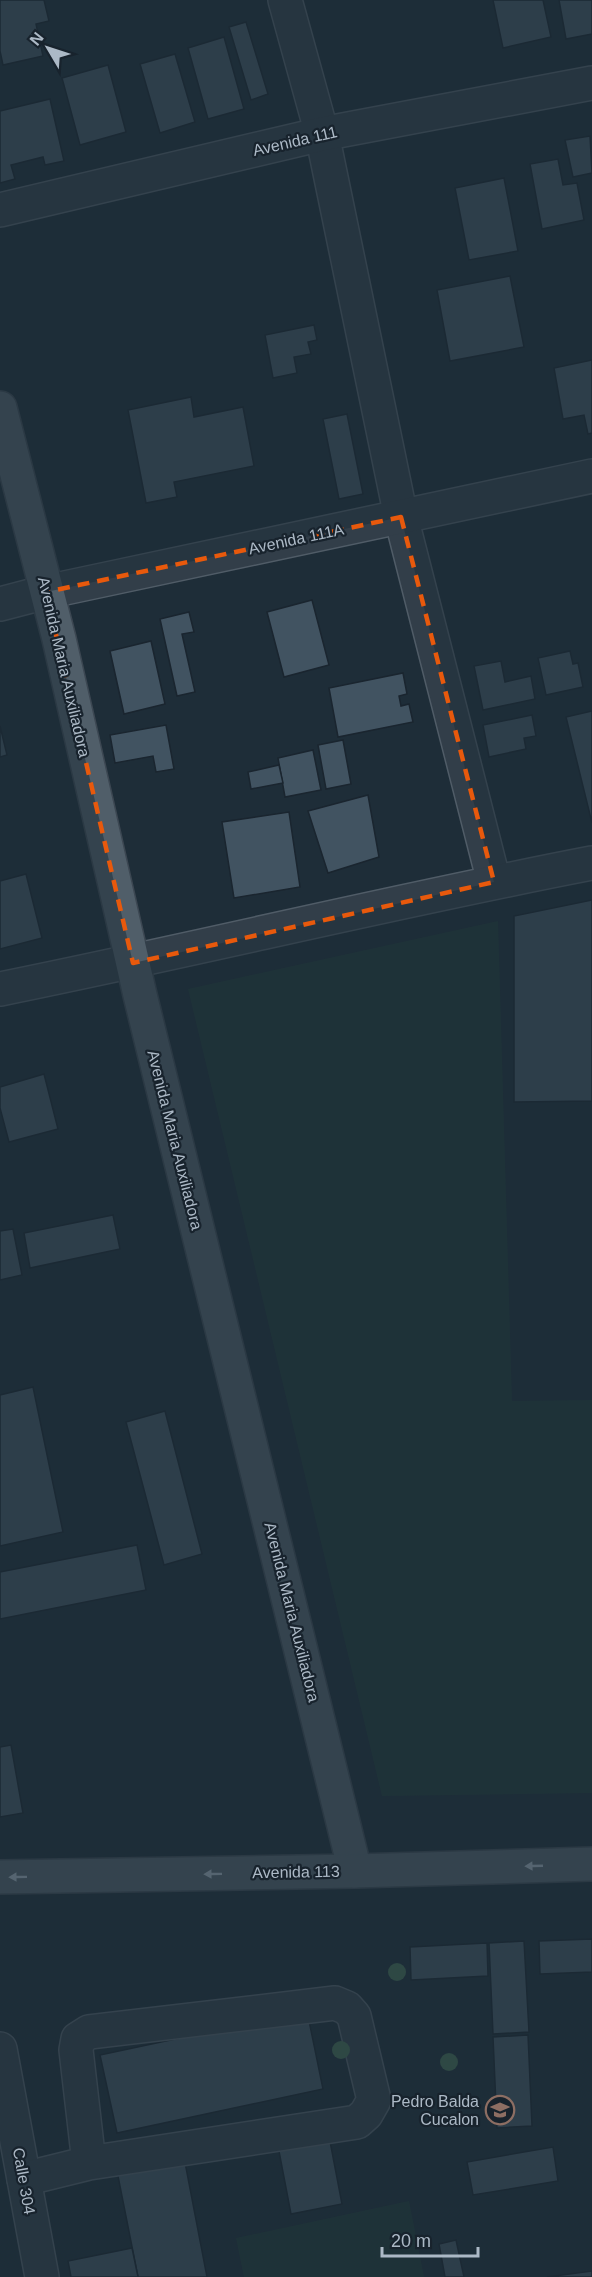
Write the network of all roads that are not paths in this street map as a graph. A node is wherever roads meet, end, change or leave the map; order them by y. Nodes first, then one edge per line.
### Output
1 (285, 0) edge
2 (592, 83) edge
3 (322, 134) junction
4 (0, 210) edge
5 (0, 408) edge
6 (592, 476) edge
7 (401, 517) junction
8 (46, 592) junction
9 (0, 604) edge
10 (592, 862) edge
11 (494, 882) junction
12 (133, 963) junction
13 (0, 990) edge
14 (592, 1864) edge
15 (355, 1871) junction
16 (0, 1877) edge
17 (0, 2049) edge
18 (89, 2163) junction
19 (24, 2179) junction
20 (42, 2277) edge

1 - 3 street
2 - 3 street, Avenida 111
3 - 4 street, Avenida 111
3 - 7 street
5 - 8 main road, Avenida Maria Auxiliadora
6 - 7 street, Avenida 111A
7 - 8 street, Avenida 111A
7 - 11 street
8 - 9 street, Avenida 111A
8 - 12 main road, Avenida Maria Auxiliadora
10 - 11 street
11 - 12 street
12 - 13 street
12 - 15 main road, Avenida Maria Auxiliadora
14 -> 15 main road, Avenida 113
15 -> 16 main road, Avenida 113
17 - 19 street, Calle 304
18 - 18 street
18 - 19 street
19 - 20 street, Calle 304

